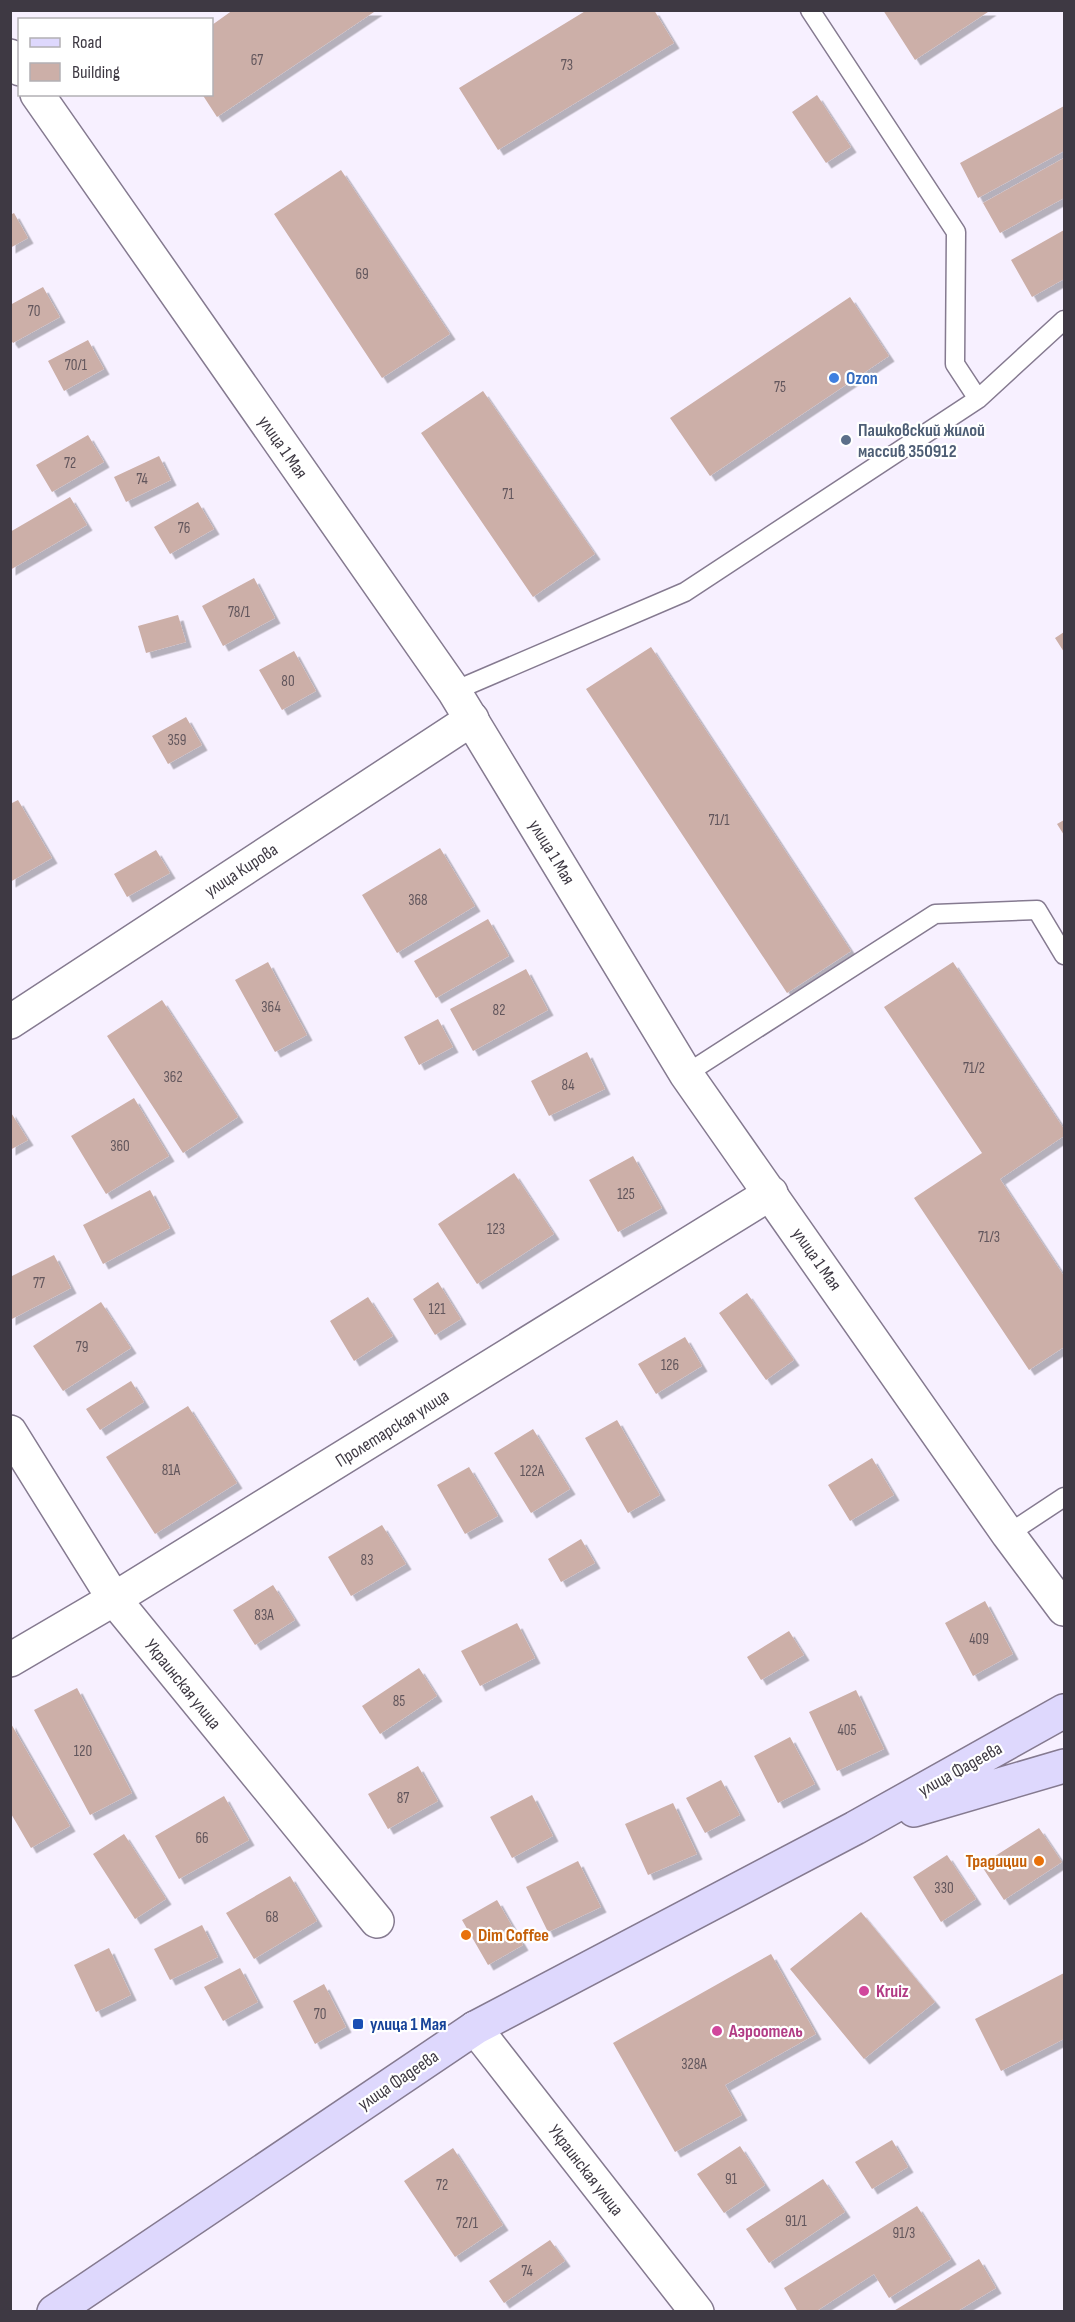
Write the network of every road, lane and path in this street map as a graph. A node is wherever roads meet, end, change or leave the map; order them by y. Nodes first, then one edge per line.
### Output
1 (810, 10) edge
2 (38, 96) edge
3 (1065, 320) edge
4 (978, 399) junction
5 (454, 692) junction
6 (472, 719) junction
7 (1065, 955) edge
8 (10, 1022) edge
9 (686, 1074) junction
10 (771, 1193) junction
11 (10, 1432) edge
12 (1065, 1497) edge
13 (1008, 1534) junction
14 (114, 1599) junction
15 (1065, 1609) edge
16 (10, 1660) edge
17 (1065, 1711) edge
18 (1065, 1766) edge
19 (855, 1828) junction
20 (377, 1921) dead end
21 (475, 2028) junction
22 (54, 2312) edge
23 (697, 2312) edge

1 - 4 lane
2 - 5 street, улица 1 Мая
3 - 4 lane
4 - 5 lane
5 - 6 street, улица 1 Мая
6 - 8 street, улица Кирова
6 - 9 street, улица 1 Мая
7 - 9 lane
9 - 10 street, улица 1 Мая
10 - 13 street, улица 1 Мая
10 - 14 street, Пролетарская улица
11 - 14 street, Украинская улица
12 - 13 lane
13 - 15 street, улица 1 Мая
14 - 16 street, Пролетарская улица
14 - 20 street, Украинская улица
17 - 19 main road, улица Фадеева
18 - 19 main road, улица Фадеева
19 - 21 main road, улица Фадеева
21 - 22 main road, улица Фадеева
21 - 23 street, Украинская улица

